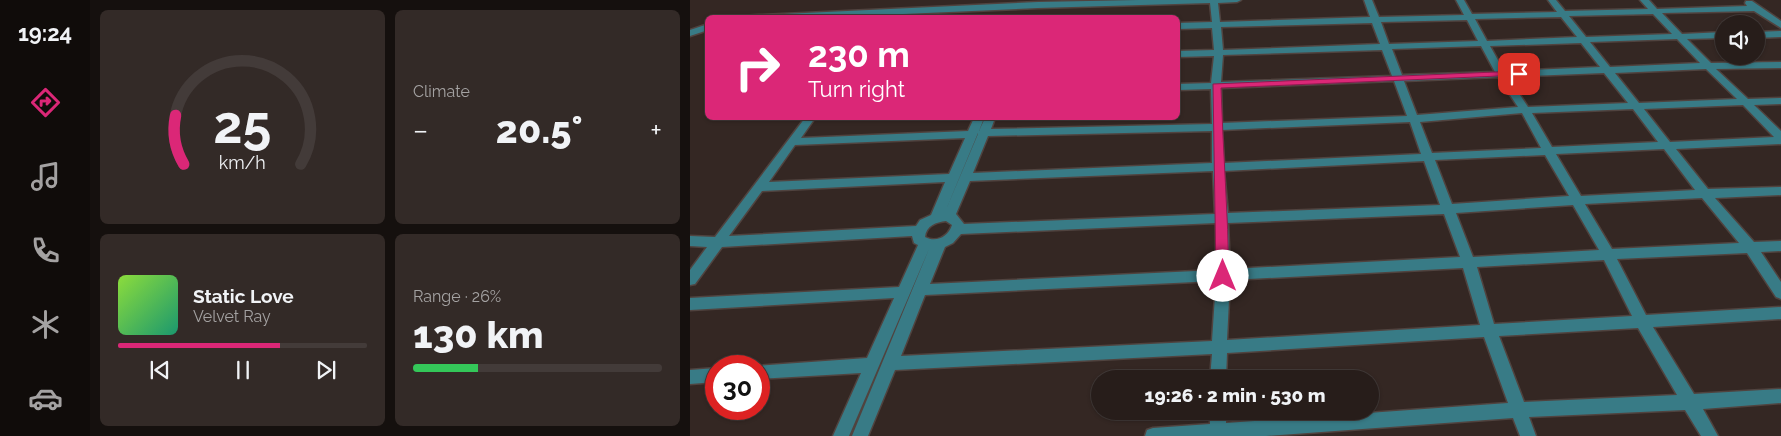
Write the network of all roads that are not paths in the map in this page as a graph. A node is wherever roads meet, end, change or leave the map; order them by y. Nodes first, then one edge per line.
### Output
1 (900, 0) edge
2 (1214, 0) edge
3 (1237, 0) edge
4 (1368, 0) edge
5 (1460, 0) edge
6 (1552, 0) edge
7 (1644, 0) edge
8 (1745, 0) edge
9 (1034, 3) edge
10 (1756, 8) junction
11 (1656, 12) junction
12 (1781, 13) edge
13 (890, 14) edge
14 (1564, 14) junction
15 (1766, 14) junction
16 (853, 15) edge
17 (1025, 15) edge
18 (1471, 17) junction
19 (1376, 19) junction
20 (1217, 25) junction
21 (1781, 25) edge
22 (1180, 26) edge
23 (705, 28) edge
24 (690, 33) edge
25 (1781, 34) edge
26 (1765, 35) edge
27 (1715, 36) edge
28 (1680, 37) junction
29 (1583, 39) junction
30 (1486, 44) junction
31 (1387, 47) junction
32 (1219, 53) junction
33 (1180, 54) edge
34 (1781, 65) edge
35 (1708, 66) junction
36 (1607, 70) junction
37 (1501, 74) junction
38 (1397, 79) junction
39 (1216, 86) junction
40 (1180, 87) edge
41 (1781, 101) edge
42 (1747, 103) junction
43 (1639, 107) junction
44 (1524, 110) junction
45 (1412, 119) junction
46 (809, 120) edge
47 (979, 120) edge
48 (988, 120) edge
49 (1218, 127) junction
50 (977, 133) junction
51 (1781, 139) edge
52 (793, 142) junction
53 (1668, 146) junction
54 (1547, 151) junction
55 (1428, 158) junction
56 (1218, 168) junction
57 (966, 177) junction
58 (952, 178) junction
59 (759, 187) junction
60 (1781, 191) edge
61 (1706, 194) junction
62 (1577, 202) junction
63 (1448, 209) junction
64 (943, 217) junction
65 (1222, 218) junction
66 (958, 229) junction
67 (928, 239) junction
68 (690, 241) edge
69 (718, 242) junction
70 (1781, 246) edge
71 (1751, 248) junction
72 (1608, 254) junction
73 (1468, 261) junction
74 (1223, 276) junction
75 (690, 280) edge
76 (922, 290) junction
77 (904, 292) junction
78 (1781, 293) edge
79 (690, 304) edge
80 (1781, 313) edge
81 (1642, 322) junction
82 (1489, 330) junction
83 (1218, 348) junction
84 (890, 363) junction
85 (872, 365) junction
86 (1218, 370) edge
87 (770, 371) edge
88 (705, 376) edge
89 (690, 377) edge
90 (1781, 396) edge
91 (1691, 402) junction
92 (1519, 410) junction
93 (1218, 420) edge
94 (1218, 434) edge
95 (841, 436) edge
96 (860, 436) edge
97 (1153, 436) edge
98 (1528, 436) edge
99 (1710, 436) edge

1 - 13 street
2 - 3 street
2 - 9 street
2 - 20 street
4 - 19 street
5 - 18 street
6 - 14 street
7 - 11 street
8 - 10 street
9 - 13 street
9 - 17 street
10 - 11 street
10 - 15 street
11 - 14 street
11 - 28 street
12 - 15 street
13 - 16 street
14 - 18 street
14 - 29 street
15 - 21 street
18 - 19 street
18 - 30 street
19 - 20 street
19 - 31 street
20 - 22 street
20 - 32 street
23 - 24 street
25 - 26 street
27 - 28 street
28 - 29 street
28 - 35 street
29 - 30 street
29 - 36 street
30 - 31 street
30 - 37 street
31 - 32 street
31 - 38 street
32 - 33 street
32 - 39 street
34 - 35 street
35 - 36 street
35 - 42 street
36 - 37 street
36 - 43 street
37 - 38 street
37 - 44 street
38 - 39 street
38 - 45 street
39 - 40 street
39 - 49 street
41 - 42 street
42 - 43 street
42 - 51 street
43 - 44 street
43 - 53 street
44 - 45 street
44 - 54 street
45 - 49 street
45 - 55 street
46 - 52 street
47 - 50 street
48 - 50 street
49 - 50 street
49 - 56 street
50 - 52 street
50 - 57 street
50 - 58 street
51 - 53 street
52 - 59 street
53 - 54 street
53 - 61 street
54 - 55 street
54 - 62 street
55 - 56 street
55 - 63 street
56 - 57 street
56 - 65 street
57 - 64 street
58 - 59 street
58 - 64 street
59 - 69 street
60 - 61 street
61 - 62 street
61 - 71 street
62 - 63 street
62 - 72 street
63 - 65 street
63 - 73 street
64 - 66 street
64 - 67 street
65 - 66 street
65 - 74 street
66 - 67 street
67 - 69 street
67 - 76 street
67 - 77 street
68 - 69 street
69 - 75 street
70 - 71 street
71 - 72 street
71 - 78 street
72 - 73 street
72 - 81 street
73 - 74 street
73 - 82 street
74 - 76 street
74 - 83 street
76 - 84 street
77 - 79 street
77 - 85 street
80 - 81 street
81 - 82 street
81 - 91 street
82 - 83 street
82 - 92 street
83 - 84 street
83 - 86 street
84 - 96 street
85 - 87 street
85 - 95 street
88 - 89 street
90 - 91 street
91 - 92 street
91 - 99 street
92 - 94 street
92 - 98 street
93 - 94 street
94 - 97 street

